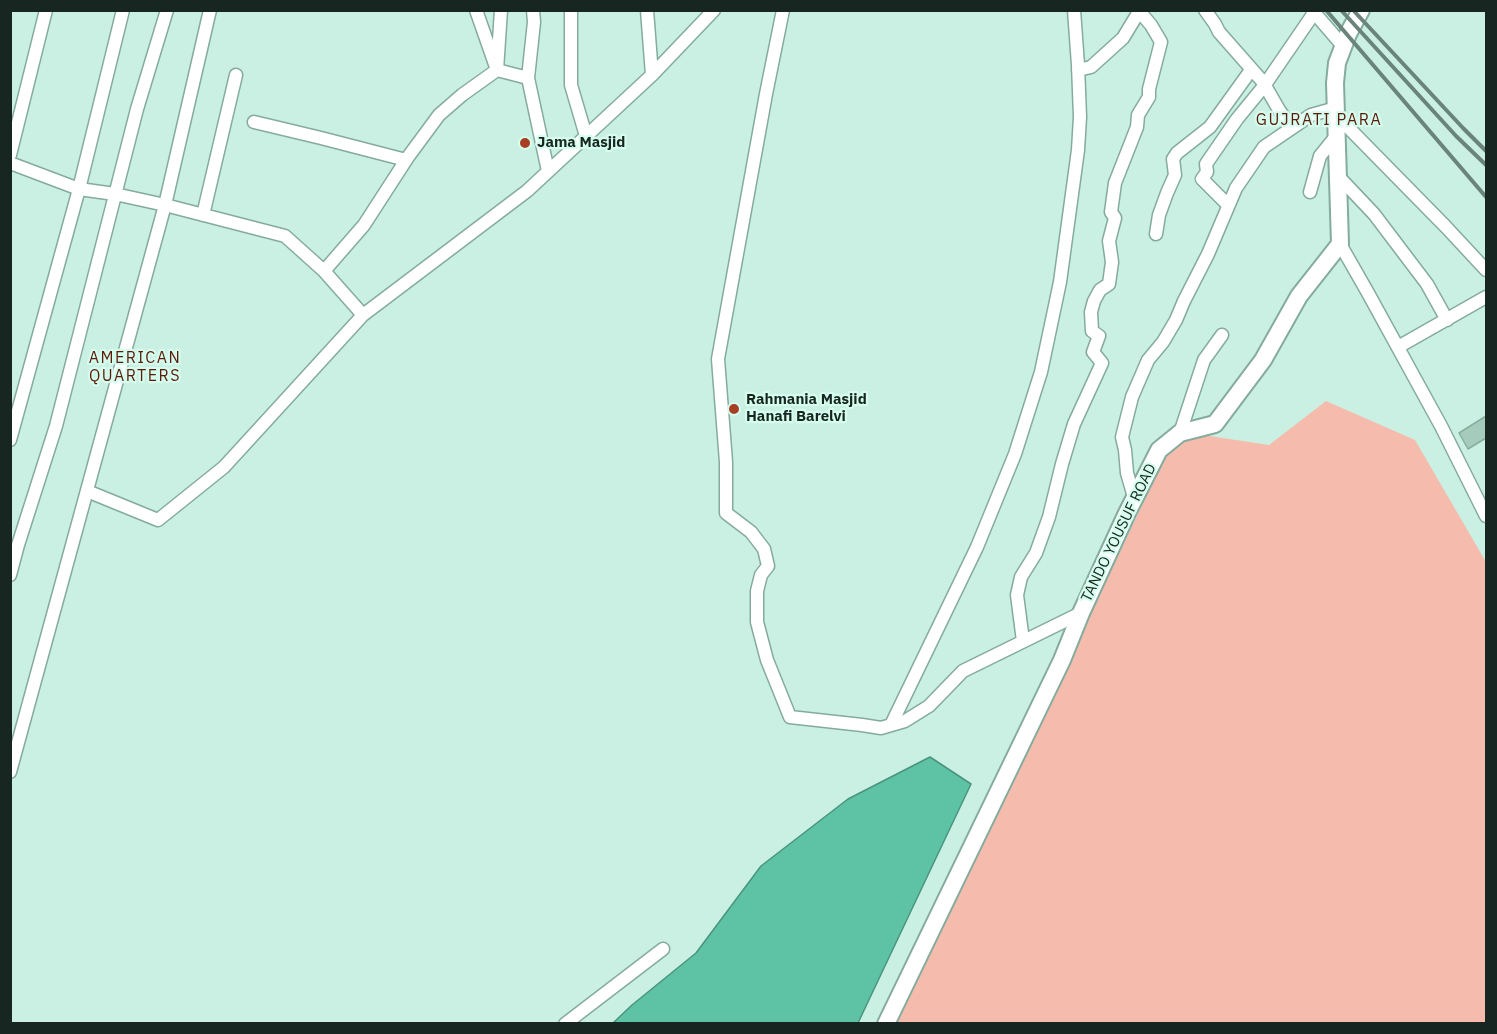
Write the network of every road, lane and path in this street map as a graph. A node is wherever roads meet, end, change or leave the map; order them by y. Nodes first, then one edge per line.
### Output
1 (45, 10) edge
2 (123, 10) edge
3 (167, 10) edge
4 (210, 10) edge
5 (476, 10) edge
6 (501, 10) edge
7 (533, 10) edge
8 (571, 10) edge
9 (647, 10) edge
10 (714, 10) edge
11 (783, 10) edge
12 (1074, 10) edge
13 (1205, 10) edge
14 (1361, 10) edge
15 (1140, 11) edge
16 (1313, 12) edge
17 (1343, 46) junction
18 (497, 70) junction
19 (1078, 70) junction
20 (1251, 70) junction
21 (236, 75) dead end
22 (652, 75) junction
23 (528, 78) junction
24 (1264, 86) junction
25 (1336, 111) junction
26 (254, 122) dead end
27 (1292, 128) junction
28 (1337, 135) junction
29 (586, 136) junction
30 (10, 155) edge
31 (406, 160) junction
32 (10, 163) edge
33 (548, 171) junction
34 (1339, 177) junction
35 (79, 189) junction
36 (1310, 192) dead end
37 (115, 194) junction
38 (165, 205) junction
39 (1228, 205) junction
40 (203, 215) junction
41 (1156, 234) dead end
42 (1340, 244) junction
43 (1486, 270) edge
44 (324, 271) junction
45 (1486, 297) edge
46 (363, 315) junction
47 (1447, 320) junction
48 (1222, 335) dead end
49 (1398, 347) junction
50 (1180, 433) junction
51 (10, 440) edge
52 (87, 491) junction
53 (1134, 497) junction
54 (1486, 516) edge
55 (10, 575) edge
56 (1081, 613) junction
57 (1023, 641) junction
58 (891, 725) junction
59 (10, 772) edge
60 (663, 949) dead end
61 (565, 1023) edge
62 (886, 1023) edge

1 - 30 street
2 - 35 street
3 - 37 street
4 - 38 street
5 - 18 street
6 - 18 street
7 - 23 street
8 - 29 street
9 - 22 street
10 - 22 street
11 - 58 street
12 - 19 street
13 - 20 street
14 - 17 street
15 - 19 street
15 - 57 street
16 - 17 street
16 - 24 street
17 - 25 street
18 - 23 street
18 - 31 street
19 - 58 street
20 - 24 street
20 - 41 street
21 - 40 street
22 - 29 street
23 - 33 street
24 - 27 street
24 - 39 street
25 - 27 street
25 - 28 street
25 - 43 street
26 - 31 street
27 - 39 street
28 - 34 street
28 - 36 street
29 - 33 street
31 - 44 street
32 - 35 street
33 - 46 street
34 - 42 street
34 - 47 street
35 - 37 street
35 - 51 street
37 - 38 street
37 - 55 street
38 - 40 street
38 - 52 street
39 - 53 street
40 - 44 street
42 - 49 street
42 - 50 street, TANDO YOUSUF ROAD
44 - 46 street
45 - 47 street
46 - 52 street
47 - 49 street
48 - 50 street
49 - 54 street
50 - 53 street, TANDO YOUSUF ROAD
52 - 59 street
53 - 56 street, TANDO YOUSUF ROAD
56 - 57 street
56 - 62 street, TANDO YOUSUF ROAD
57 - 58 street
60 - 61 street

